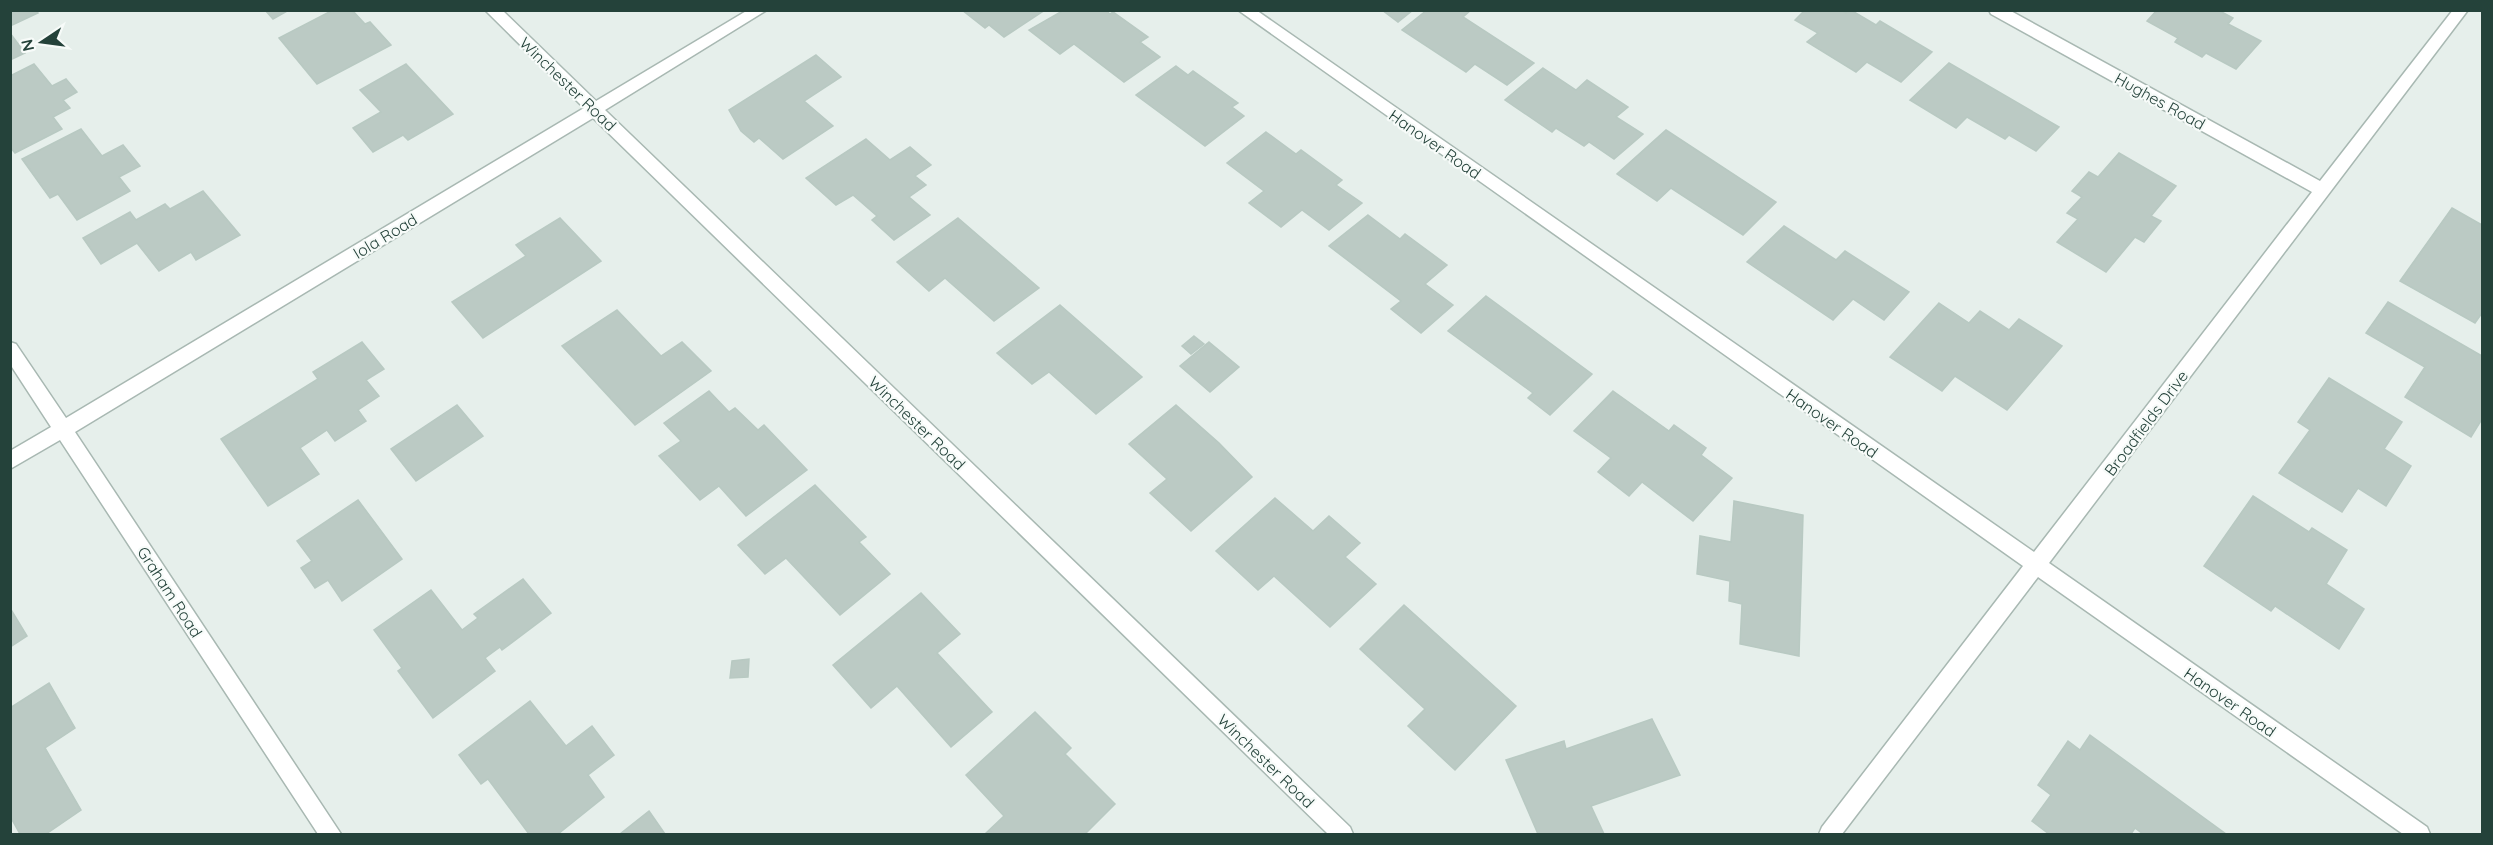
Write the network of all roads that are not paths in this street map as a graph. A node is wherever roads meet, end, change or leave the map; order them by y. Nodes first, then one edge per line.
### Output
1 (492, 10) edge
2 (760, 10) edge
3 (1245, 10) edge
4 (1996, 10) edge
5 (2461, 10) edge
6 (595, 110) junction
7 (2324, 191) junction
8 (10, 349) edge
9 (64, 429) junction
10 (10, 461) edge
11 (2037, 566) junction
12 (330, 834) edge
13 (1343, 834) edge
14 (1829, 834) edge
15 (2420, 834) edge

1 - 6 street, Winchester Road
2 - 6 street, Iola Road
3 - 11 street, Hanover Road
4 - 7 street, Hughes Road
5 - 7 street, Broadfields Drive
6 - 9 street, Iola Road
6 - 13 street, Winchester Road
7 - 11 street, Broadfields Drive
8 - 9 street, Graham Road
9 - 10 street, Iola Road
9 - 12 street, Graham Road
11 - 14 street, Broadfields Drive
11 - 15 street, Hanover Road

